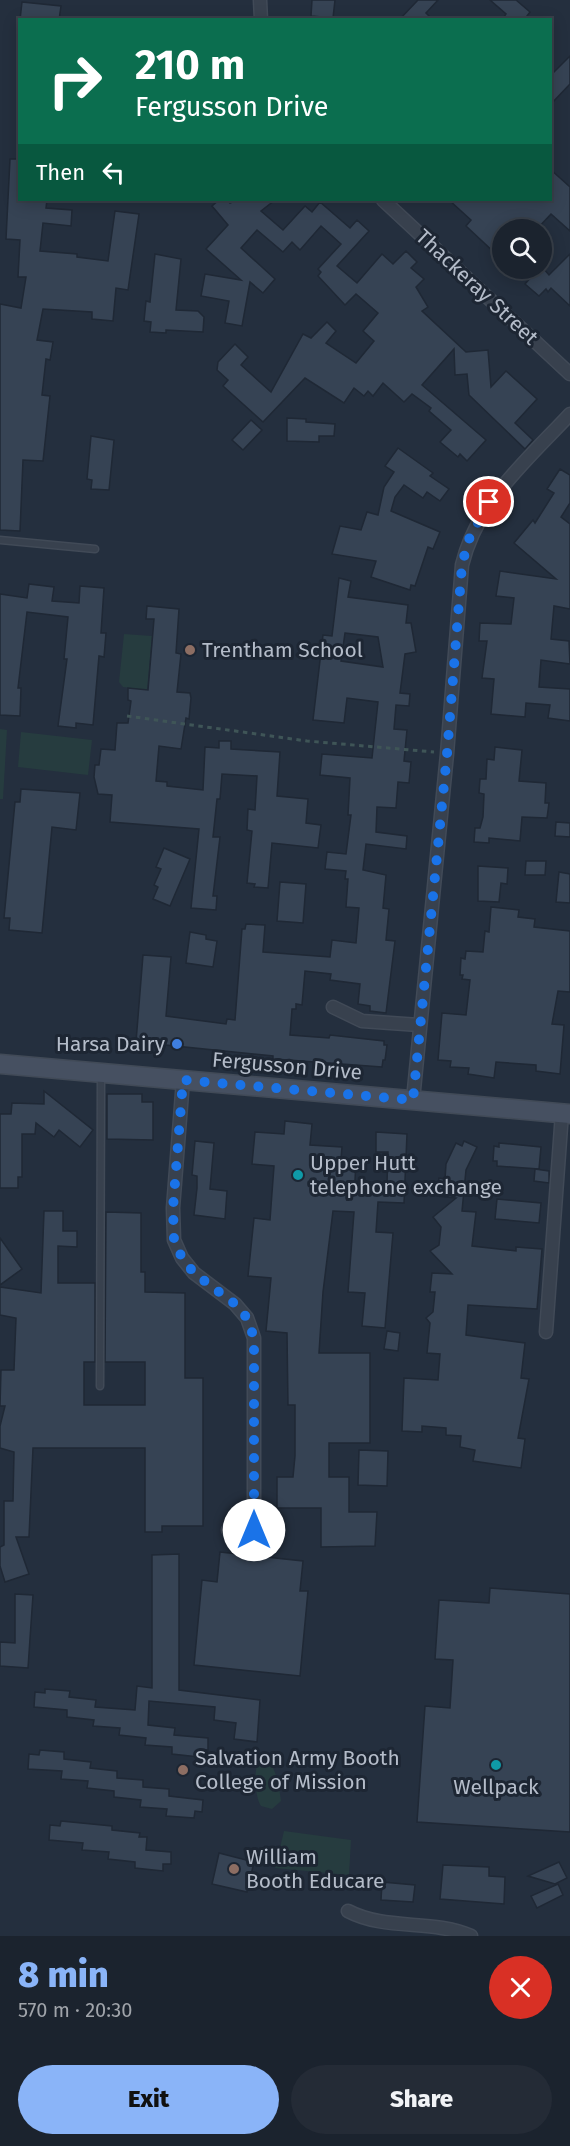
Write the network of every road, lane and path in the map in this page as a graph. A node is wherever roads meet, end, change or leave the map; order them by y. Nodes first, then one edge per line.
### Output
1 (260, 0) edge
2 (261, 18) edge
3 (384, 201) edge
4 (570, 374) edge
5 (570, 414) edge
6 (0, 540) edge
7 (95, 549) dead end
8 (127, 716) dead end
9 (447, 754) junction
10 (333, 1007) dead end
11 (419, 1025) junction
12 (0, 1064) edge
13 (101, 1072) junction
14 (183, 1080) junction
15 (413, 1100) junction
16 (566, 1114) edge
17 (546, 1332) dead end
18 (100, 1386) dead end
19 (228, 1530) dead end
20 (254, 1530) junction
21 (278, 1532) dead end
22 (348, 1911) dead end
23 (471, 1936) edge

1 - 2 street
3 - 4 street, Thackeray Street
5 - 9 street
6 - 7 lane
8 - 9 path
9 - 11 street
10 - 11 street
11 - 15 street
12 - 13 main road, Fergusson Drive
13 - 14 main road, Fergusson Drive
13 - 18 lane
14 - 15 main road, Fergusson Drive
14 - 20 street
15 - 16 main road, Fergusson Drive
16 - 17 street
19 - 20 street
20 - 21 street
22 - 23 street

